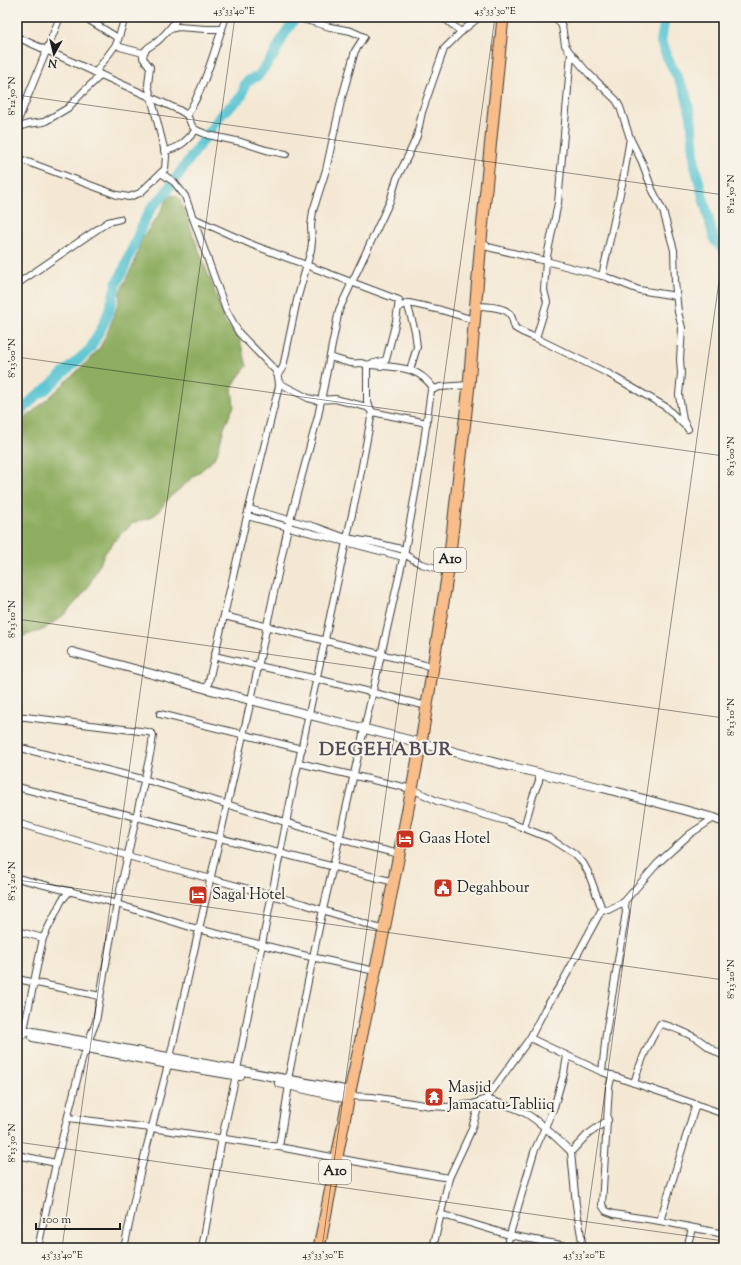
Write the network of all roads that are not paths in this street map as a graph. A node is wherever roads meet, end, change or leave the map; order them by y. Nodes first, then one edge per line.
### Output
1 (60, 17) edge
2 (84, 17) edge
3 (125, 17) edge
4 (178, 17) edge
5 (226, 17) edge
6 (296, 17) edge
7 (443, 17) edge
8 (482, 17) edge
9 (503, 17) edge
10 (556, 17) edge
11 (169, 29) junction
12 (222, 29) junction
13 (460, 32) junction
14 (17, 38) edge
15 (118, 40) junction
16 (46, 51) junction
17 (143, 53) junction
18 (571, 54) junction
19 (98, 74) junction
20 (151, 98) junction
21 (20, 109) edge
22 (187, 115) junction
23 (17, 123) edge
24 (17, 128) edge
25 (196, 130) junction
26 (630, 138) junction
27 (164, 151) junction
28 (286, 154) dead end
29 (17, 158) edge
30 (161, 173) junction
31 (193, 218) junction
32 (120, 219) dead end
33 (481, 240) junction
34 (546, 261) junction
35 (307, 266) junction
36 (602, 276) junction
37 (353, 283) junction
38 (17, 284) edge
39 (676, 296) junction
40 (407, 303) junction
41 (475, 306) junction
42 (399, 307) junction
43 (474, 320) junction
44 (536, 338) junction
45 (330, 356) junction
46 (367, 365) junction
47 (410, 370) junction
48 (278, 375) junction
49 (279, 383) junction
50 (469, 385) junction
51 (434, 389) junction
52 (321, 400) junction
53 (372, 412) junction
54 (427, 423) junction
55 (249, 510) junction
56 (247, 516) junction
57 (290, 520) junction
58 (288, 527) junction
59 (316, 527) junction
60 (314, 534) junction
61 (346, 540) junction
62 (376, 543) junction
63 (374, 550) junction
64 (404, 554) junction
65 (448, 571) junction
66 (224, 616) junction
67 (267, 626) junction
68 (325, 640) junction
69 (72, 652) dead end
70 (381, 654) junction
71 (214, 656) junction
72 (258, 666) junction
73 (433, 667) junction
74 (317, 679) junction
75 (207, 689) junction
76 (373, 693) junction
77 (251, 700) junction
78 (427, 706) junction
79 (160, 714) dead end
80 (309, 714) junction
81 (17, 716) edge
82 (364, 728) junction
83 (243, 735) junction
84 (421, 743) junction
85 (17, 747) edge
86 (302, 749) junction
87 (299, 762) junction
88 (539, 774) junction
89 (354, 776) junction
90 (145, 780) junction
91 (17, 787) edge
92 (412, 789) junction
93 (227, 804) junction
94 (136, 817) junction
95 (714, 818) junction
96 (286, 822) junction
97 (724, 822) edge
98 (17, 823) edge
99 (524, 828) junction
100 (219, 838) junction
101 (340, 838) junction
102 (280, 853) junction
103 (399, 854) junction
104 (128, 856) junction
105 (333, 867) junction
106 (17, 878) edge
107 (210, 879) junction
108 (394, 882) junction
109 (70, 892) junction
110 (272, 895) junction
111 (624, 902) junction
112 (117, 904) junction
113 (323, 910) junction
114 (602, 910) junction
115 (198, 929) junction
116 (384, 930) junction
117 (17, 931) edge
118 (43, 938) junction
119 (262, 945) junction
120 (313, 958) junction
121 (375, 971) junction
122 (17, 979) edge
123 (34, 982) junction
124 (100, 996) junction
125 (21, 1032) edge
126 (530, 1038) junction
127 (88, 1045) junction
128 (567, 1056) junction
129 (724, 1056) edge
130 (169, 1061) junction
131 (602, 1072) junction
132 (236, 1073) junction
133 (612, 1075) junction
134 (288, 1082) junction
135 (634, 1084) junction
136 (349, 1095) junction
137 (483, 1101) junction
138 (696, 1104) junction
139 (724, 1114) edge
140 (68, 1118) junction
141 (608, 1120) junction
142 (151, 1128) junction
143 (544, 1128) junction
144 (222, 1138) junction
145 (279, 1146) junction
146 (571, 1152) junction
147 (17, 1154) edge
148 (338, 1158) junction
149 (56, 1163) junction
150 (449, 1178) junction
151 (440, 1214) junction
152 (660, 1221) junction
153 (692, 1228) junction
154 (724, 1234) edge
155 (509, 1235) junction
156 (38, 1248) edge
157 (124, 1248) edge
158 (202, 1248) edge
159 (319, 1248) edge
160 (433, 1248) edge
161 (506, 1248) edge
162 (577, 1248) edge
163 (582, 1248) edge
164 (688, 1248) edge

1 - 16 street
2 - 15 street
3 - 15 street
4 - 11 street
5 - 12 street
6 - 35 street
7 - 13 street
8 - 13 street
9 - 33 highway, A10
10 - 18 street
11 - 12 street
11 - 17 street
12 - 22 street
13 - 37 street
14 - 16 street
15 - 17 street
15 - 19 street
16 - 19 street
16 - 21 street
17 - 20 street
18 - 26 street
18 - 34 street
19 - 20 street
19 - 24 street
20 - 22 street
20 - 27 street
21 - 23 street
22 - 25 street
25 - 27 street
25 - 28 street
26 - 36 street
26 - 39 street
27 - 30 street
29 - 30 street
30 - 31 street
31 - 35 street
31 - 48 street
32 - 38 street
33 - 34 street
33 - 41 highway, A10
34 - 36 street
34 - 44 street
35 - 37 street
35 - 48 street
36 - 39 street
37 - 42 street
37 - 45 street
39 - 44 street
40 - 42 street
40 - 43 street
40 - 47 street
41 - 43 highway, A10
41 - 44 street
42 - 46 street
43 - 50 highway, A10
45 - 46 street
45 - 52 street
46 - 47 street
46 - 53 street
47 - 51 street
48 - 49 street
49 - 52 street
49 - 55 street
50 - 51 street
50 - 65 highway, A10
51 - 54 street
52 - 53 street
52 - 57 street
53 - 54 street
53 - 61 street
54 - 64 street
55 - 56 street
55 - 57 street
56 - 58 street
56 - 66 street
57 - 58 street
57 - 59 street
58 - 60 street
58 - 67 street
59 - 60 street
59 - 61 street
60 - 61 street
61 - 62 street
61 - 63 street
61 - 68 street
62 - 63 street
62 - 64 street
63 - 64 street
64 - 65 street
64 - 70 street
65 - 73 highway, A10
66 - 67 street
66 - 71 street
67 - 68 street
67 - 72 street
68 - 70 street
68 - 74 street
69 - 75 street
70 - 73 street
70 - 76 street
71 - 72 street
71 - 75 street
72 - 74 street
72 - 77 street
73 - 78 highway, A10
74 - 76 street
74 - 80 street
75 - 77 street
76 - 78 street
76 - 82 street
77 - 80 street
77 - 83 street
78 - 84 highway, A10
79 - 83 street
80 - 82 street
80 - 86 street
81 - 90 street
82 - 84 street
82 - 89 street
83 - 86 street
83 - 93 street
84 - 88 street
84 - 92 highway, A10
85 - 90 street
86 - 87 street
87 - 89 street
87 - 96 street
88 - 95 street
88 - 99 street
89 - 92 street
89 - 101 street
90 - 93 street
90 - 94 street
91 - 94 street
92 - 99 street
92 - 103 highway, A10
93 - 96 street
93 - 100 street
94 - 100 street
94 - 104 street
95 - 97 street
95 - 111 street
96 - 101 street
96 - 102 street
98 - 104 street
99 - 114 street
100 - 102 street
100 - 107 street
101 - 103 street
101 - 105 street
102 - 105 street
102 - 110 street
103 - 108 highway, A10
104 - 107 street
104 - 112 street
105 - 108 street
105 - 113 street
106 - 109 street
107 - 110 street
107 - 115 street
108 - 116 highway, A10
109 - 112 street
109 - 118 street
110 - 113 street
110 - 119 street
111 - 114 street
111 - 131 street
112 - 115 street
112 - 124 street
113 - 116 street
113 - 120 street
114 - 126 street
115 - 119 street
115 - 130 street
116 - 121 highway, A10
117 - 118 street
118 - 123 street
119 - 120 street
119 - 132 street
120 - 121 street
120 - 134 street
121 - 136 highway, A10
122 - 123 street
123 - 124 street
123 - 125 street
124 - 127 street
125 - 127 street
126 - 128 street
126 - 137 street
127 - 130 street
127 - 140 street
128 - 131 street
128 - 143 street
129 - 135 street
130 - 132 street
130 - 142 street
131 - 133 street
132 - 134 street
132 - 144 street
133 - 135 street
133 - 141 street
134 - 136 street
134 - 145 street
135 - 138 street
136 - 137 street
136 - 148 highway, A10
137 - 143 street
137 - 150 street
138 - 139 street
138 - 152 street
140 - 142 street
140 - 149 street
141 - 146 street
141 - 152 street
142 - 144 street
142 - 157 street
143 - 146 street
143 - 155 street
144 - 145 street
144 - 158 street
145 - 148 street
146 - 163 street
147 - 149 street
148 - 150 street
148 - 159 highway, A10
149 - 156 street
150 - 151 street
151 - 155 street
151 - 160 street
152 - 153 street
153 - 154 street
153 - 164 street
155 - 161 street
155 - 162 street

